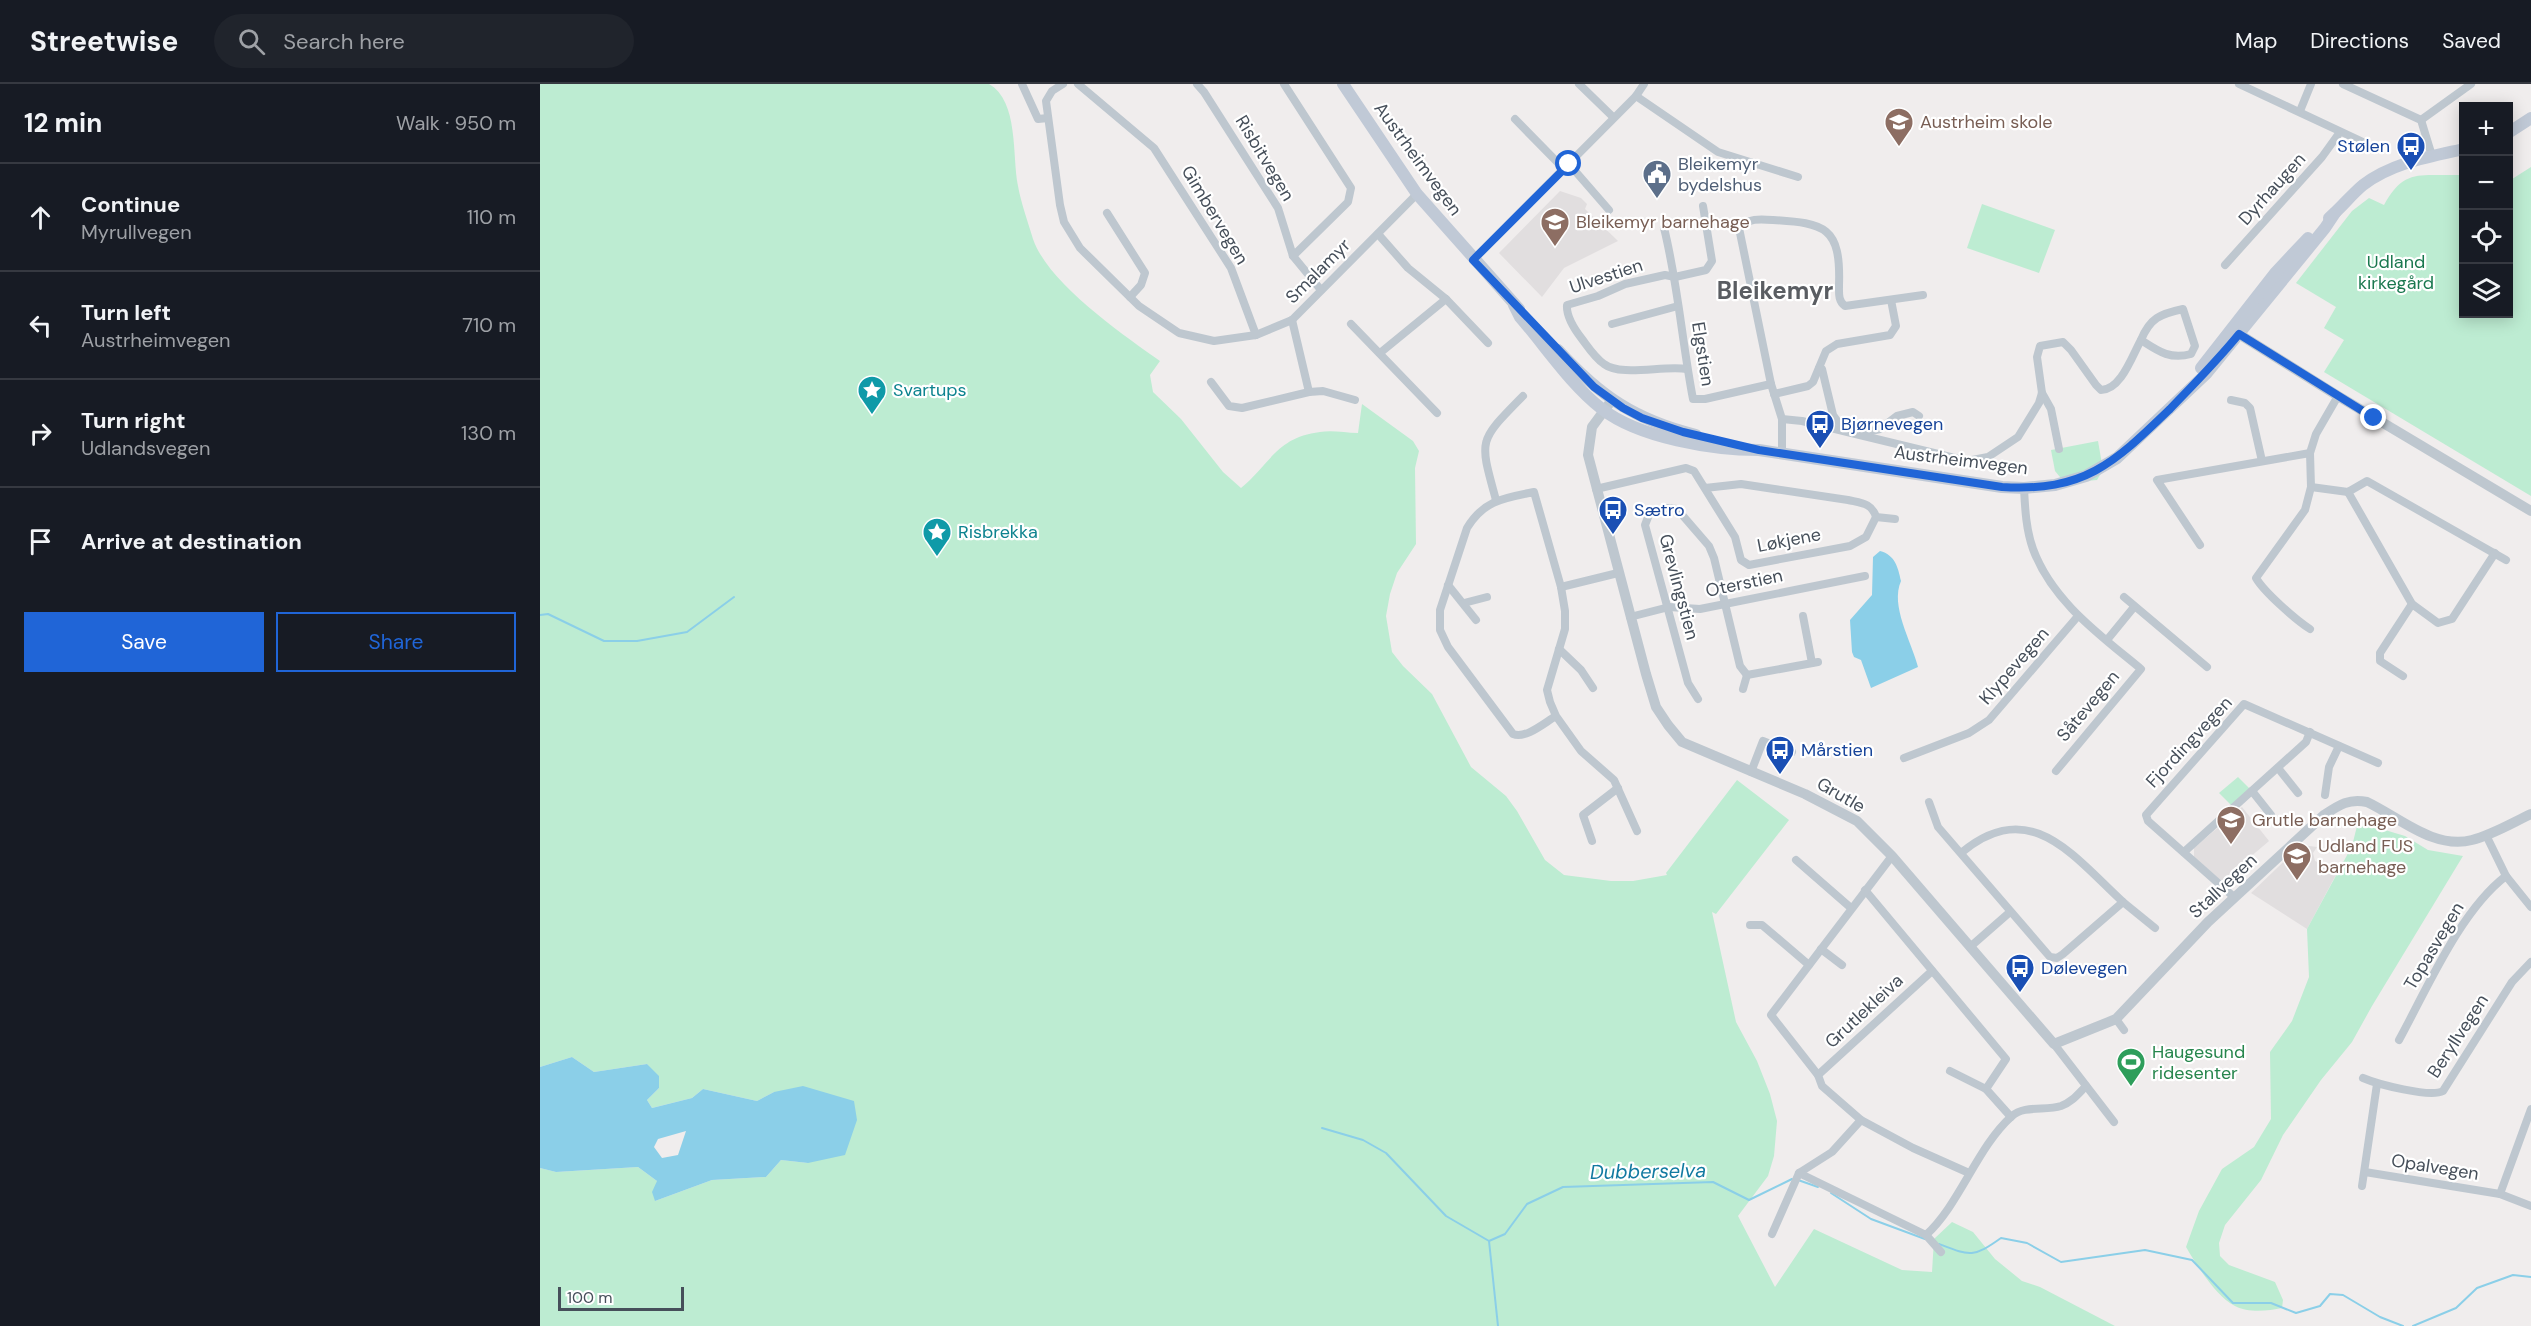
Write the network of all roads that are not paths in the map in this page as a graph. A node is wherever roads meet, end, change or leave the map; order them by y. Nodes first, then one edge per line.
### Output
1 (1022, 84) edge
2 (1063, 84) edge
3 (1078, 84) edge
4 (1197, 84) edge
5 (1284, 84) edge
6 (1343, 84) edge
7 (1579, 84) edge
8 (1644, 84) edge
9 (2239, 84) edge
10 (2312, 84) edge
11 (2343, 84) edge
12 (2471, 84) edge
13 (1636, 96) junction
14 (2300, 111) junction
15 (1613, 117) junction
16 (1048, 118) junction
17 (2531, 118) edge
18 (1515, 119) dead end
19 (2421, 120) junction
20 (2513, 130) edge
21 (2340, 132) junction
22 (2363, 142) dead end
23 (2459, 150) edge
24 (2432, 156) junction
25 (1566, 166) junction
26 (1798, 177) dead end
27 (1416, 195) junction
28 (1703, 206) dead end
29 (1609, 210) dead end
30 (1107, 213) dead end
31 (1664, 228) dead end
32 (1378, 234) junction
33 (1293, 256) junction
34 (1473, 260) junction
35 (2225, 265) dead end
36 (1675, 277) junction
37 (1321, 290) junction
38 (1923, 294) dead end
39 (1130, 297) junction
40 (1446, 299) junction
41 (1891, 300) junction
42 (1678, 306) junction
43 (1292, 320) junction
44 (1351, 324) dead end
45 (1612, 324) dead end
46 (2235, 332) junction
47 (1256, 335) junction
48 (2141, 340) junction
49 (1488, 343) dead end
50 (1380, 353) junction
51 (1819, 368) junction
52 (1687, 369) junction
53 (1211, 382) dead end
54 (1771, 384) junction
55 (1309, 392) junction
56 (2042, 393) junction
57 (1774, 394) junction
58 (1523, 396) dead end
59 (2338, 396) junction
60 (2231, 399) dead end
61 (1355, 400) dead end
62 (1607, 405) junction
63 (1437, 414) dead end
64 (1919, 416) dead end
65 (1782, 419) junction
66 (2060, 449) dead end
67 (1782, 453) junction
68 (2310, 453) junction
69 (2262, 461) junction
70 (1705, 488) junction
71 (2024, 488) junction
72 (2311, 488) junction
73 (1596, 489) junction
74 (2348, 492) junction
75 (1496, 500) junction
76 (2531, 511) edge
77 (1876, 517) junction
78 (1895, 519) dead end
79 (2200, 544) dead end
80 (2495, 553) junction
81 (2506, 560) dead end
82 (1618, 573) junction
83 (1865, 576) dead end
84 (1448, 585) junction
85 (1561, 587) junction
86 (1487, 597) dead end
87 (2124, 597) dead end
88 (1464, 603) junction
89 (1724, 603) junction
90 (2412, 604) junction
91 (1668, 607) junction
92 (2134, 607) junction
93 (1803, 616) dead end
94 (2078, 616) junction
95 (1630, 617) junction
96 (1476, 620) dead end
97 (2310, 629) dead end
98 (2107, 640) junction
99 (1559, 649) junction
100 (2207, 667) dead end
101 (1747, 675) junction
102 (2403, 676) dead end
103 (1593, 688) dead end
104 (1743, 689) dead end
105 (1698, 699) dead end
106 (1556, 716) junction
107 (2310, 732) junction
108 (2339, 746) junction
109 (1792, 752) dead end
110 (1904, 758) dead end
111 (2378, 763) dead end
112 (2278, 768) junction
113 (2056, 771) dead end
114 (1751, 772) junction
115 (1618, 788) junction
116 (2252, 791) junction
117 (2298, 793) dead end
118 (2325, 795) dead end
119 (1929, 802) dead end
120 (2531, 814) edge
121 (2271, 815) dead end
122 (1638, 831) dead end
123 (2486, 835) junction
124 (1592, 841) dead end
125 (2184, 852) junction
126 (1961, 854) junction
127 (1892, 855) junction
128 (1796, 860) dead end
129 (2506, 876) junction
130 (1865, 890) junction
131 (2234, 897) junction
132 (2123, 902) junction
133 (1851, 908) junction
134 (2531, 908) edge
135 (2010, 912) junction
136 (1750, 925) dead end
137 (2155, 928) dead end
138 (1970, 947) junction
139 (1821, 949) junction
140 (2531, 962) edge
141 (1809, 965) junction
142 (1842, 965) dead end
143 (1932, 971) junction
144 (2116, 1019) junction
145 (2124, 1029) dead end
146 (2399, 1040) dead end
147 (2054, 1044) junction
148 (1950, 1071) dead end
149 (1818, 1075) junction
150 (2363, 1078) dead end
151 (2377, 1084) junction
152 (2086, 1086) junction
153 (1986, 1089) junction
154 (2531, 1109) edge
155 (2011, 1117) junction
156 (1861, 1120) junction
157 (2114, 1122) dead end
158 (2365, 1172) junction
159 (1798, 1173) junction
160 (1969, 1173) junction
161 (2362, 1186) dead end
162 (2500, 1194) junction
163 (2531, 1206) edge
164 (1772, 1234) dead end
165 (1926, 1235) junction
166 (1941, 1252) dead end

1 - 16 street
2 - 16 street
3 - 47 street, Gimbervegen
4 - 33 street, Risbitvegen
5 - 33 street
6 - 27 main road, Austrheimvegen
7 - 15 street
8 - 13 street
9 - 14 street
10 - 14 street
11 - 19 street
12 - 19 street
13 - 15 street
13 - 26 street
14 - 21 street
15 - 25 street
16 - 39 street, Smalamyr
17 - 20 main road
18 - 25 street
19 - 24 street
21 - 22 street
21 - 35 street, Dyrhaugen
23 - 24 main road, Austrheimvegen
24 - 46 main road, Austrheimvegen
25 - 29 street
25 - 34 street
27 - 32 street, Smalamyr
27 - 34 main road, Austrheimvegen
28 - 36 street, Ulvestien
30 - 39 street
31 - 36 street, Elgstien
32 - 37 street, Smalamyr
32 - 40 street
33 - 37 street, Risbitvegen
34 - 62 main road, Austrheimvegen
36 - 42 street, Elgstien
36 - 52 street, Ulvestien
37 - 43 street, Smalamyr
38 - 41 street
39 - 47 street, Smalamyr
40 - 49 street
40 - 50 street
41 - 51 street
41 - 54 street
42 - 45 street, Elgstien
42 - 52 street, Elgstien
43 - 47 street, Smalamyr
43 - 55 street
44 - 50 street
46 - 59 street
46 - 71 main road, Austrheimvegen
48 - 48 street
48 - 56 street
50 - 63 street
51 - 57 street
51 - 64 street
52 - 54 street, Elgstien
53 - 55 street
54 - 57 street
55 - 61 street
56 - 65 street
56 - 66 street
57 - 65 street
58 - 75 street
59 - 68 street
59 - 76 street
60 - 69 street
62 - 67 main road, Austrheimvegen
62 - 73 street, Grutle
65 - 67 street
67 - 71 main road, Austrheimvegen
68 - 69 street
68 - 72 street
69 - 79 street
70 - 73 street, Løkjene
70 - 77 street
70 - 77 street, Løkjene
71 - 94 street, Såtevegen
72 - 74 street
72 - 97 street
73 - 82 street, Grutle
74 - 80 street
74 - 90 street
75 - 84 street
75 - 85 street
77 - 78 street
80 - 81 street
80 - 90 street
82 - 85 street
82 - 95 street, Grutle
83 - 89 street, Oterstien
84 - 88 street
84 - 106 street
85 - 99 street
86 - 88 street
87 - 92 street
88 - 96 street
89 - 91 street, Oterstien
89 - 91 street, Grevlingstien
89 - 101 street, Grevlingstien
90 - 102 street
91 - 95 street, Oterstien
91 - 105 street, Grevlingstien
92 - 98 street, Såtevegen
92 - 100 street
93 - 101 street
94 - 98 street, Såtevegen
94 - 110 street, Klypevegen
95 - 114 street, Grutle
98 - 113 street, Såtevegen
99 - 103 street
99 - 106 street
101 - 104 street
106 - 115 street
107 - 108 street, Fjordingvegen
107 - 112 street
107 - 125 street, Fjordingvegen
108 - 111 street, Fjordingvegen
108 - 118 street
109 - 114 street
112 - 116 street
112 - 117 street
114 - 127 street, Grutle
115 - 122 street
115 - 124 street
116 - 121 street
116 - 125 street
119 - 126 street
120 - 123 street, Stallvegen
123 - 129 street
123 - 131 street, Stallvegen
125 - 131 street, Fjordingvegen
126 - 132 street
126 - 135 street
127 - 130 street
127 - 138 street, Grutle
128 - 133 street
129 - 134 street
129 - 146 street, Topasvegen
130 - 133 street
130 - 143 street
131 - 144 street, Stallvegen
132 - 135 street
132 - 137 street
133 - 139 street
135 - 138 street
136 - 141 street
138 - 147 street, Grutle
139 - 141 street
139 - 142 street
140 - 151 street, Beryllvegen
141 - 149 street
143 - 149 street, Grutlekleiva
143 - 153 street
144 - 145 street
144 - 147 street, Stallvegen
147 - 152 street, Grutle
148 - 153 street
149 - 156 street
150 - 151 street, Beryllvegen
151 - 158 street
152 - 155 street
152 - 157 street, Grutle
153 - 155 street
154 - 162 street, Opalvegen
155 - 160 street
156 - 159 street
156 - 160 street
158 - 161 street
158 - 162 street, Opalvegen
159 - 164 street
159 - 165 street
160 - 165 street
162 - 163 street, Opalvegen
165 - 166 street

